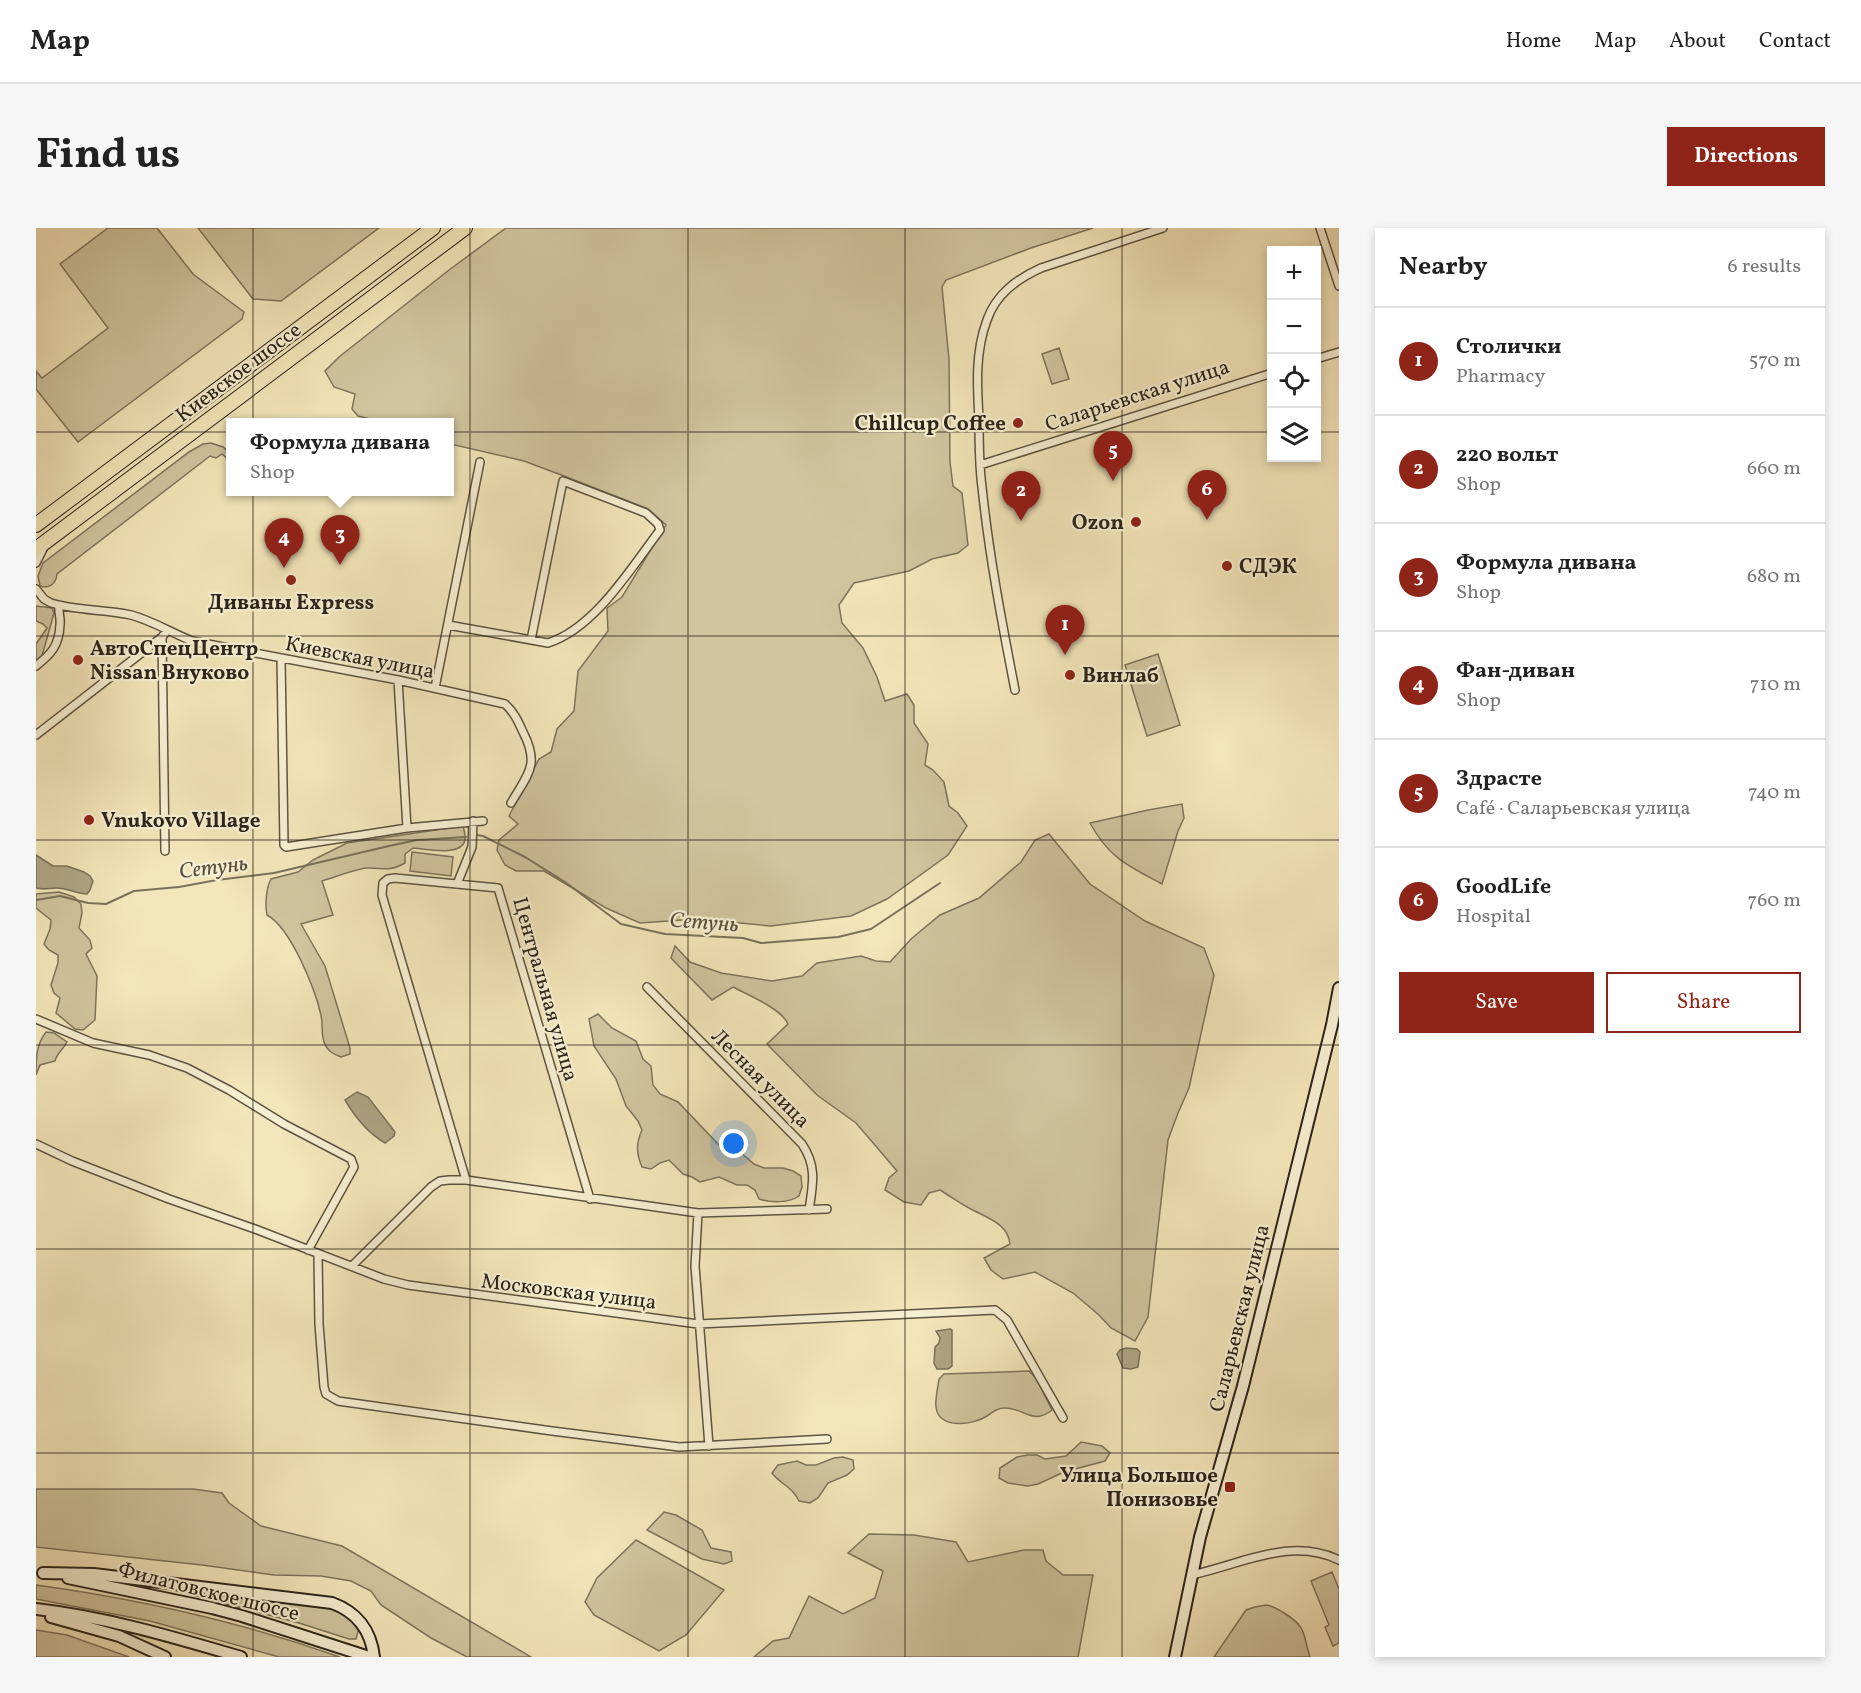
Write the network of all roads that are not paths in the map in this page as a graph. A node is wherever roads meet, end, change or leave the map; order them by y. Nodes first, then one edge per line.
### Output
1 (433, 228) edge
2 (465, 228) edge
3 (1163, 228) edge
4 (1320, 228) edge
5 (1339, 286) edge
6 (1339, 352) edge
7 (1321, 358) edge
8 (1267, 375) edge
9 (480, 462) dead end
10 (980, 465) junction
11 (36, 525) edge
12 (48, 540) junction
13 (36, 549) edge
14 (36, 563) edge
15 (36, 589) edge
16 (59, 605) junction
17 (448, 625) junction
18 (164, 634) junction
19 (531, 640) junction
20 (281, 658) junction
21 (36, 666) edge
22 (398, 680) junction
23 (435, 688) junction
24 (1016, 690) dead end
25 (36, 735) edge
26 (511, 803) dead end
27 (473, 821) junction
28 (483, 821) dead end
29 (407, 828) junction
30 (165, 851) dead end
31 (457, 884) junction
32 (647, 987) dead end
33 (1339, 988) edge
34 (36, 1019) edge
35 (36, 1144) edge
36 (466, 1180) junction
37 (590, 1199) junction
38 (827, 1209) dead end
39 (809, 1210) junction
40 (698, 1213) junction
41 (308, 1250) junction
42 (318, 1254) junction
43 (352, 1266) junction
44 (698, 1324) junction
45 (1063, 1418) dead end
46 (827, 1439) dead end
47 (709, 1446) junction
48 (1339, 1560) edge
49 (40, 1573) edge
50 (1191, 1575) junction
51 (36, 1611) edge
52 (165, 1657) edge
53 (241, 1657) edge
54 (369, 1657) edge
55 (374, 1657) edge
56 (1175, 1657) edge

1 - 11 highway, Киевское шоссе
2 - 12 highway, Киевское шоссе
3 - 10 street
4 - 5 street
6 - 7 street
8 - 10 street, Саларьевская улица
9 - 17 street
10 - 24 street
12 - 13 highway, Киевское шоссе
12 - 14 street
15 - 16 street, Киевская улица
16 - 18 street, Киевская улица
16 - 21 street
17 - 19 street
17 - 23 street
18 - 20 street, Киевская улица
18 - 25 street
18 - 30 street
19 - 19 street
20 - 22 street, Киевская улица
20 - 29 street
22 - 23 street, Киевская улица
22 - 29 street
23 - 26 street, Киевская улица
27 - 28 street
27 - 29 street
27 - 31 street
31 - 36 street, Центральная улица
31 - 37 street, Центральная улица
32 - 39 street, Лесная улица
33 - 50 main road, Саларьевская улица
34 - 41 street
35 - 41 street, Московская улица
36 - 37 street
36 - 43 street
37 - 40 street
38 - 39 street
39 - 40 street
40 - 44 street
41 - 42 street, Московская улица
42 - 43 street, Московская улица
42 - 47 street
43 - 44 street, Московская улица
44 - 45 street, Московская улица
44 - 47 street
46 - 47 street
48 - 50 street
49 - 54 main road, Филатовское шоссе
49 - 55 main road
50 - 56 main road, Саларьевская улица
51 - 52 main road
51 - 53 main road

